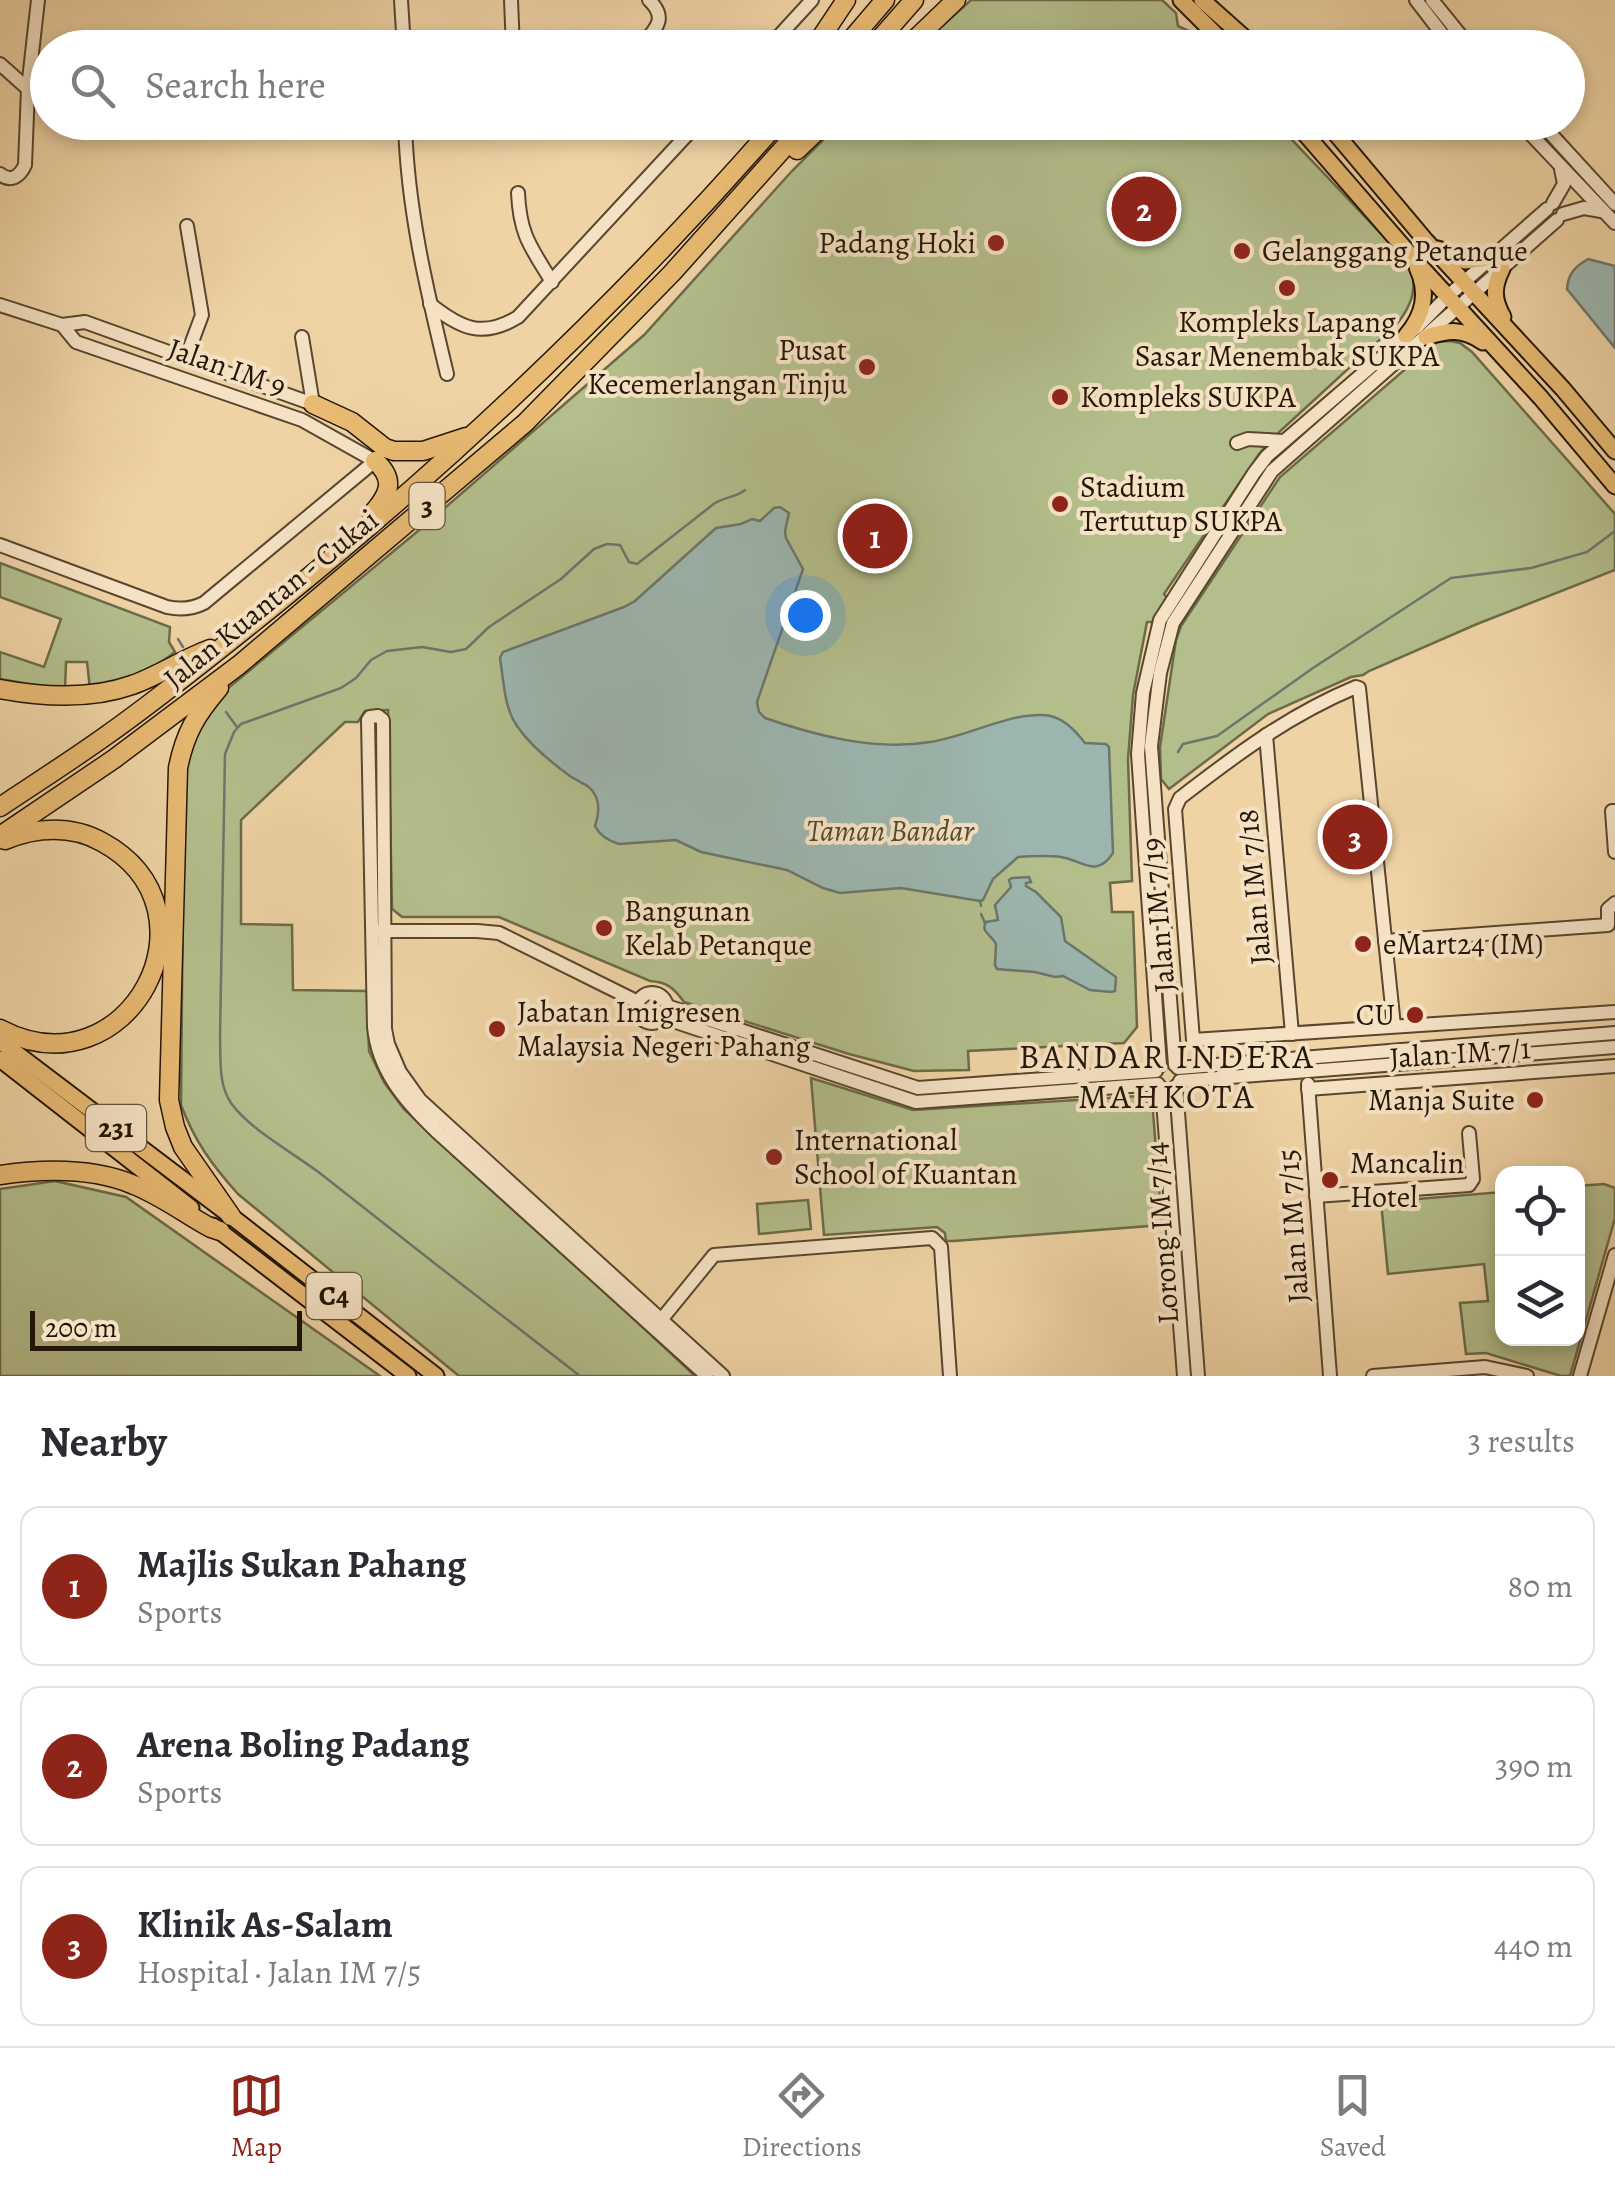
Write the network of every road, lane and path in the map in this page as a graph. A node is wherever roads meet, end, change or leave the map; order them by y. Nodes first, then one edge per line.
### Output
1 (38, 0) edge
2 (401, 0) edge
3 (511, 0) edge
4 (649, 0) edge
5 (812, 0) edge
6 (846, 0) edge
7 (885, 0) edge
8 (914, 0) edge
9 (956, 0) edge
10 (1181, 0) edge
11 (1202, 0) edge
12 (1416, 0) edge
13 (1432, 0) edge
14 (35, 30) edge
15 (403, 30) edge
16 (512, 30) edge
17 (654, 30) edge
18 (784, 30) edge
19 (826, 30) edge
20 (859, 30) edge
21 (888, 30) edge
22 (925, 30) edge
23 (1211, 30) edge
24 (1236, 30) edge
25 (1438, 30) edge
26 (1456, 30) edge
27 (0, 64) edge
28 (30, 70) edge
29 (28, 88) junction
30 (406, 140) edge
31 (682, 140) edge
32 (753, 140) edge
33 (762, 140) edge
34 (791, 140) edge
35 (805, 140) edge
36 (1311, 140) edge
37 (1341, 140) edge
38 (1535, 140) edge
39 (1554, 140) edge
40 (1561, 168) junction
41 (0, 174) edge
42 (733, 174) junction
43 (750, 188) junction
44 (518, 192) dead end
45 (1609, 208) edge
46 (1615, 223) edge
47 (187, 226) dead end
48 (1426, 241) junction
49 (1408, 252) junction
50 (1498, 263) junction
51 (552, 282) junction
52 (1468, 289) junction
53 (1453, 302) junction
54 (430, 304) junction
55 (0, 305) edge
56 (62, 325) junction
57 (100, 327) junction
58 (116, 333) junction
59 (302, 336) dead end
60 (1406, 336) junction
61 (1426, 337) junction
62 (1516, 339) junction
63 (94, 347) junction
64 (108, 352) junction
65 (1502, 357) junction
66 (186, 358) junction
67 (447, 374) dead end
68 (313, 404) junction
69 (476, 434) junction
70 (1284, 440) junction
71 (1237, 443) dead end
72 (1615, 451) edge
73 (376, 461) junction
74 (1615, 486) edge
75 (0, 545) edge
76 (328, 562) junction
77 (230, 641) junction
78 (238, 665) junction
79 (0, 689) edge
80 (1266, 735) junction
81 (0, 807) edge
82 (1614, 811) edge
83 (0, 839) edge
84 (1615, 852) edge
85 (1160, 892) junction
86 (1615, 903) edge
87 (1182, 910) junction
88 (379, 931) junction
89 (1164, 933) junction
90 (1385, 941) junction
91 (638, 1002) junction
92 (665, 1012) junction
93 (1615, 1012) edge
94 (1394, 1026) junction
95 (0, 1029) edge
96 (1615, 1033) edge
97 (1292, 1034) junction
98 (0, 1041) edge
99 (1615, 1046) edge
100 (0, 1059) edge
101 (1615, 1066) edge
102 (1307, 1072) junction
103 (1168, 1076) junction
104 (1308, 1089) junction
105 (1469, 1133) dead end
106 (0, 1175) edge
107 (1316, 1196) junction
108 (226, 1223) junction
109 (1615, 1255) edge
110 (652, 1316) junction
111 (408, 1376) edge
112 (436, 1376) edge
113 (706, 1376) edge
114 (722, 1376) edge
115 (950, 1376) edge
116 (1184, 1376) edge
117 (1198, 1376) edge
118 (1330, 1376) edge
119 (1372, 1376) edge
120 (1527, 1376) edge
121 (1580, 1376) edge

1 - 14 street
2 - 15 street
3 - 16 street
4 - 17 street
5 - 18 street
6 - 19 highway
7 - 20 highway
8 - 21 highway
9 - 22 highway
10 - 23 main road
11 - 24 main road
12 - 25 street
13 - 26 street
27 - 29 street
28 - 29 street
29 - 41 street
30 - 54 street
31 - 51 street
32 - 42 highway
33 - 42 highway, Jalan Kuantan - Cukai / 3
34 - 43 highway, Jalan Kuantan - Cukai / 3
35 - 43 highway
36 - 49 main road
37 - 48 main road
38 - 40 street
39 - 45 street
40 - 45 street
40 - 50 street
42 - 69 highway, Jalan Kuantan - Cukai / 3
43 - 78 highway, Jalan Kuantan - Cukai / 3
44 - 51 street
45 - 46 street
45 - 50 street
47 - 66 street
48 - 50 main road
48 - 52 main road
49 - 53 main road
49 - 60 main road
50 - 52 street
50 - 62 main road
51 - 54 street
52 - 53 street
52 - 62 main road
53 - 60 street
53 - 61 street
53 - 65 main road
54 - 67 street
55 - 56 street, Jalan IM 9
56 - 57 street, Jalan IM 9
56 - 63 street, Jalan IM 9
57 - 58 street, Jalan IM 9
57 - 63 street
58 - 64 street
58 - 66 street, Jalan IM 9
59 - 68 street
60 - 70 street
61 - 65 main road
61 - 85 street
62 - 72 main road
63 - 64 street, Jalan IM 9
64 - 73 street, Jalan IM 9
65 - 74 main road
66 - 68 street, Jalan IM 9
68 - 69 highway
69 - 76 highway, Jalan Kuantan - Cukai / 3
70 - 71 street
70 - 103 street
73 - 75 street
73 - 76 highway
76 - 77 highway, Jalan Kuantan - Cukai / 3
77 - 79 highway
77 - 81 highway, Jalan Kuantan - Cukai / 3
78 - 83 highway, Jalan Kuantan - Cukai / 3
78 - 108 highway
80 - 87 street, Jalan IM 7/19
80 - 90 street, Jalan IM 7/19
80 - 97 street, Jalan IM 7/18
82 - 84 street
83 - 95 highway
85 - 87 street
85 - 89 street
86 - 90 street
87 - 89 street
87 - 97 street, Jalan IM 7/19
88 - 88 street
88 - 91 street
88 - 110 street
89 - 103 street
90 - 94 street
91 - 92 street
91 - 92 street
92 - 103 street
93 - 94 street, Jalan IM 7/1
94 - 97 street, Jalan IM 7/19
96 - 103 street
98 - 108 main road, 231
99 - 102 street
100 - 108 main road, 231
101 - 104 street, Jalan IM 7/1
102 - 103 street
102 - 104 street, Jalan IM 7/15
103 - 116 street, Lorong IM 7/14
103 - 117 street, Lorong IM 7/14
104 - 107 street, Jalan IM 7/15
105 - 107 street
106 - 108 highway
107 - 118 street, Jalan IM 7/15
108 - 111 main road, C4
108 - 112 main road, C4
109 - 121 street
110 - 113 street
110 - 114 street
110 - 115 street
119 - 120 street

